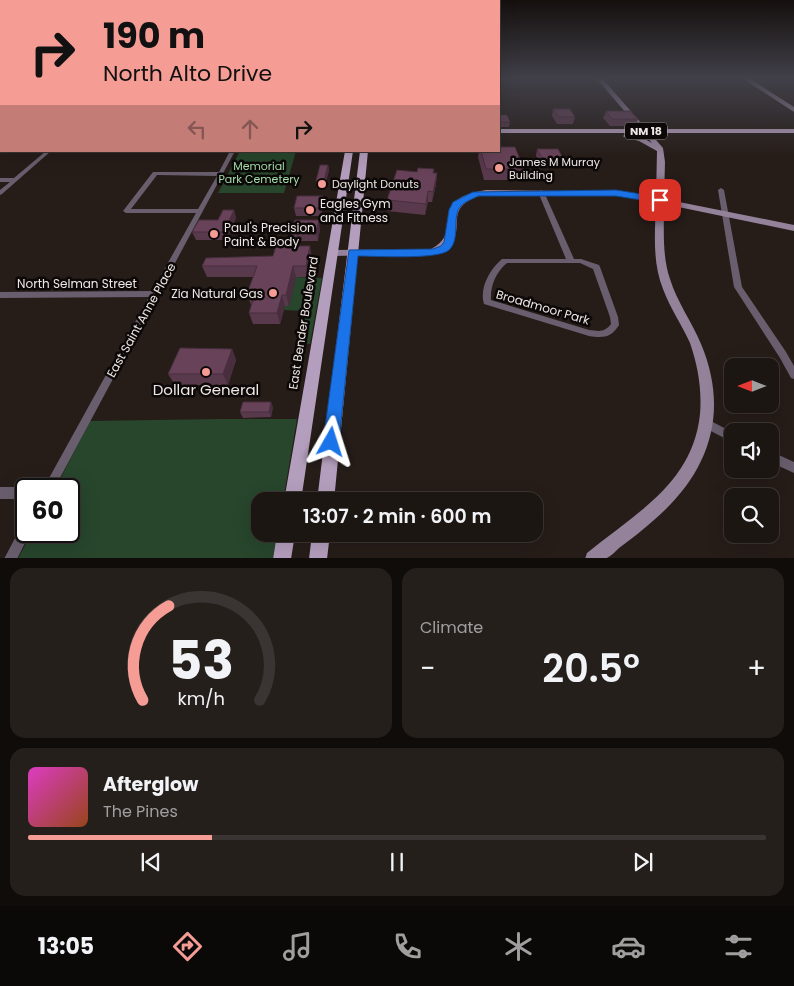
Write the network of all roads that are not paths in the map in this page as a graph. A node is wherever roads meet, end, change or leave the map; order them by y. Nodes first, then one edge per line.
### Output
1 (622, 104) edge
2 (500, 131) edge
3 (794, 131) edge
4 (648, 133) junction
5 (500, 136) edge
6 (626, 136) junction
7 (794, 136) edge
8 (661, 151) junction
9 (48, 152) edge
10 (232, 152) edge
11 (349, 152) edge
12 (366, 154) edge
13 (221, 174) junction
14 (344, 179) junction
15 (0, 180) edge
16 (15, 180) junction
17 (362, 181) junction
18 (721, 190) dead end
19 (541, 192) junction
20 (0, 193) edge
21 (660, 200) junction
22 (200, 211) junction
23 (726, 214) junction
24 (794, 228) edge
25 (332, 253) junction
26 (353, 253) junction
27 (571, 261) junction
28 (154, 294) junction
29 (0, 295) edge
30 (794, 375) edge
31 (707, 424) junction
32 (724, 433) edge
33 (779, 460) edge
34 (794, 468) edge
35 (54, 478) edge
36 (293, 492) edge
37 (325, 492) edge
38 (15, 493) edge
39 (0, 494) edge
40 (285, 542) edge
41 (320, 542) edge
42 (18, 543) edge
43 (10, 558) edge
44 (282, 558) edge
45 (318, 558) edge
46 (593, 558) edge

1 - 4 street
2 - 4 main road, NM 18
3 - 4 main road, NM 18
4 - 6 main road, NM 18
4 - 7 main road, NM 18
4 - 8 street
5 - 6 main road, NM 18
6 - 8 street
8 - 21 street
9 - 16 street
10 - 13 street, East Saint Anne Place
11 - 14 main road, East Bender Boulevard
12 - 17 main road
13 - 22 street, East Saint Anne Place
13 - 22 street
14 - 17 main road
14 - 25 main road, East Bender Boulevard
15 - 16 street
16 - 20 street
17 - 26 main road
18 - 23 street
19 - 21 street
19 - 26 street
19 - 27 street
21 - 23 street
21 - 31 street
22 - 28 street, East Saint Anne Place
23 - 24 street
23 - 30 street
25 - 26 street
25 - 36 main road, East Bender Boulevard
26 - 37 main road
27 - 27 street, Broadmoor Park
28 - 29 street, North Selman Street
28 - 35 street, East Saint Anne Place
31 - 32 street
31 - 46 street
33 - 34 street
38 - 39 street
40 - 44 main road
41 - 45 main road
42 - 43 street

